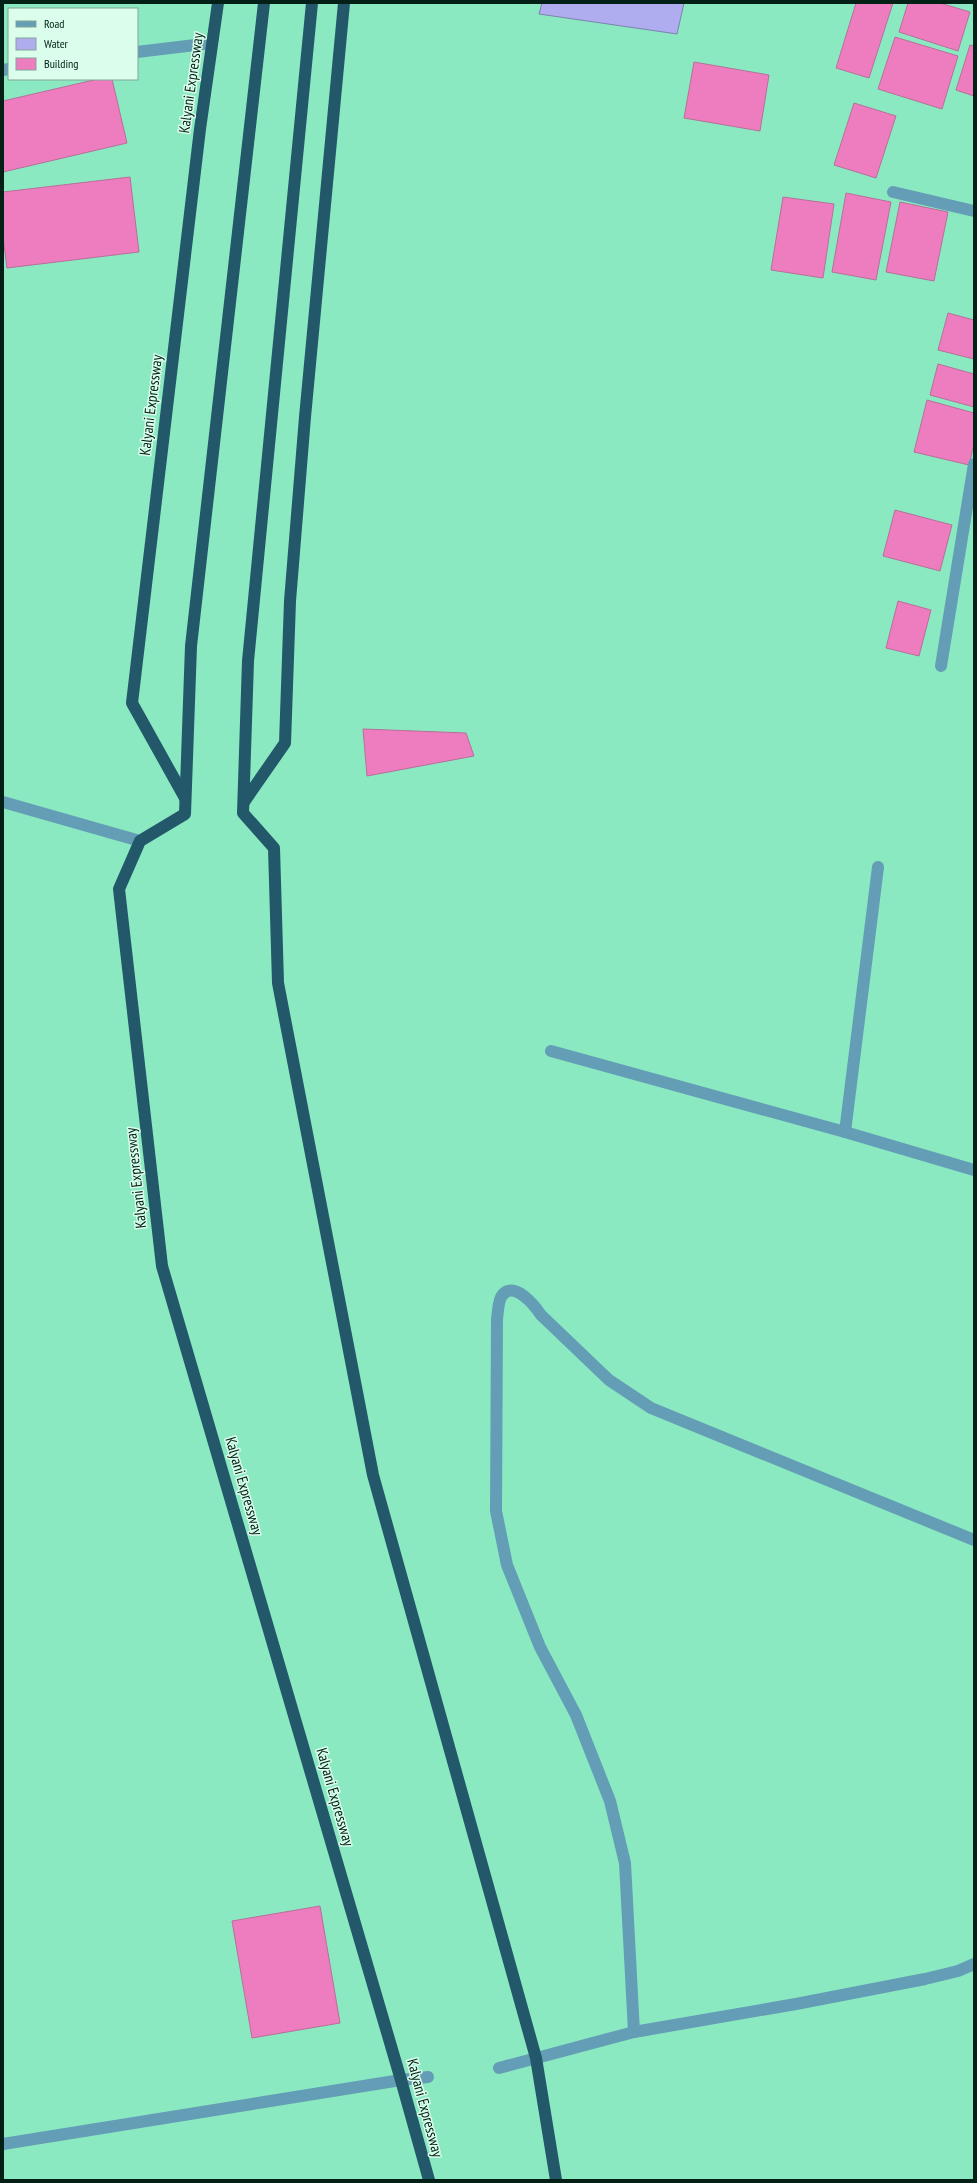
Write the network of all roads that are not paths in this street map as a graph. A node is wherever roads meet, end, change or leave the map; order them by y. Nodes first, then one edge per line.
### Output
1 (218, 3) edge
2 (264, 3) edge
3 (312, 3) edge
4 (344, 3) edge
5 (212, 43) junction
6 (138, 52) edge
7 (893, 192) dead end
8 (974, 211) edge
9 (974, 464) edge
10 (972, 477) edge
11 (941, 666) dead end
12 (185, 799) junction
13 (3, 802) edge
14 (244, 807) junction
15 (140, 841) junction
16 (878, 866) dead end
17 (551, 1051) dead end
18 (846, 1132) junction
19 (974, 1170) edge
20 (974, 1540) edge
21 (974, 1964) edge
22 (634, 2032) junction
23 (536, 2058) junction
24 (499, 2068) dead end
25 (428, 2077) dead end
26 (401, 2080) junction
27 (3, 2144) edge
28 (429, 2180) edge
29 (556, 2180) edge

1 - 5 highway, Kalyani Expressway
2 - 12 highway
3 - 14 highway
4 - 14 highway
5 - 6 street
5 - 12 highway, Kalyani Expressway
7 - 8 street
9 - 10 street
10 - 11 street
12 - 15 highway
13 - 15 street
14 - 23 highway
15 - 26 highway, Kalyani Expressway
16 - 18 street
17 - 18 street
18 - 19 street
20 - 22 street
21 - 22 street
22 - 23 street
23 - 24 street
23 - 29 highway
25 - 26 street
26 - 27 street
26 - 28 highway, Kalyani Expressway

